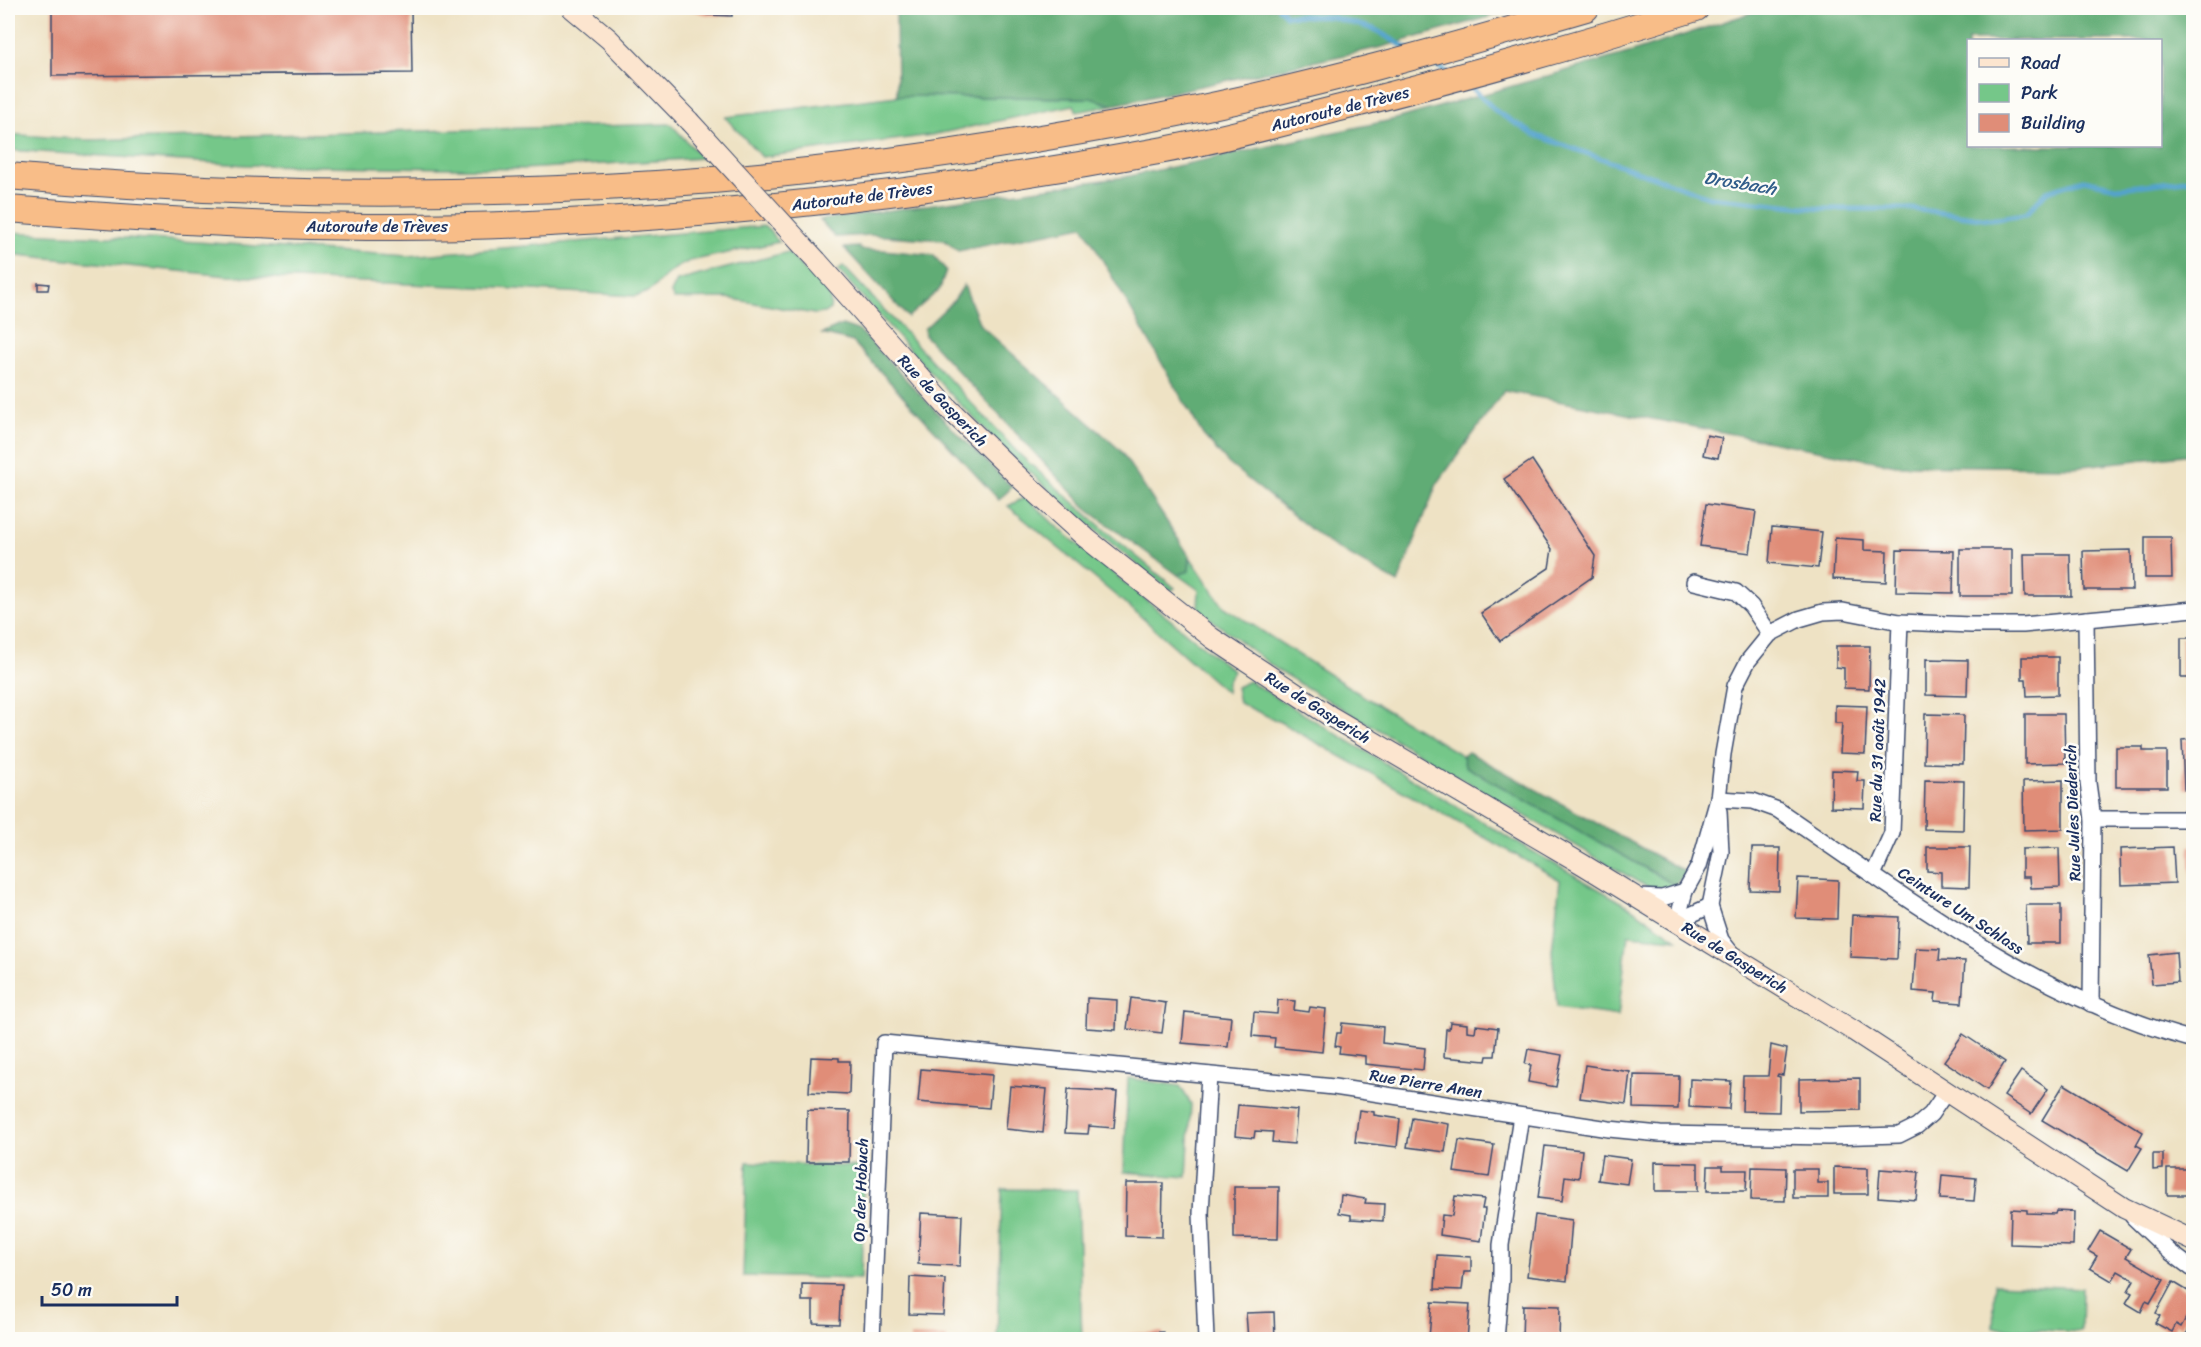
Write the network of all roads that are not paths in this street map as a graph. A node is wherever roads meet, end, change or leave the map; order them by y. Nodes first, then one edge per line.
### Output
1 (572, 8) edge
2 (1586, 8) edge
3 (1696, 8) edge
4 (8, 176) edge
5 (8, 209) edge
6 (1694, 582) dead end
7 (2193, 609) edge
8 (2086, 620) junction
9 (1900, 622) junction
10 (1770, 634) junction
11 (1718, 799) junction
12 (2093, 819) junction
13 (2193, 819) edge
14 (1874, 875) junction
15 (1685, 891) junction
16 (1637, 897) junction
17 (1710, 906) junction
18 (1677, 921) junction
19 (1734, 956) junction
20 (2091, 1004) junction
21 (2193, 1040) edge
22 (884, 1043) joint
23 (1209, 1075) junction
24 (1947, 1092) junction
25 (1521, 1116) junction
26 (2124, 1208) junction
27 (2193, 1242) edge
28 (2193, 1270) edge
29 (872, 1340) edge
30 (1206, 1340) edge
31 (1496, 1340) edge

1 - 16 main road, Rue de Gasperich, bridge
2 - 4 highway, Autoroute de Trèves
3 - 5 highway, Autoroute de Trèves
6 - 10 street
7 - 8 street
8 - 9 street
8 - 12 street, Rue Jules Diederich
9 - 10 street
9 - 14 street, Rue du 31 août 1942
10 - 11 street
11 - 14 street, Ceinture Um Schlass
11 - 15 street
11 - 17 street
12 - 13 street
12 - 20 street, Rue Jules Diederich
14 - 20 street, Ceinture Um Schlass
15 - 16 street
15 - 18 street
16 - 18 main road, Rue de Gasperich
17 - 18 street
17 - 19 street
18 - 19 main road, Rue de Gasperich
19 - 24 main road, Rue de Gasperich
20 - 21 street, Ceinture Um Schlass
22 - 23 street, Rue Pierre Anen
22 - 29 street, Op der Hobuch
23 - 25 street, Rue Pierre Anen
23 - 30 street
24 - 25 street, Rue Pierre Anen
24 - 26 main road, Rue de Gasperich
25 - 31 street
26 - 27 main road, Rue de Gasperich
26 - 28 street

